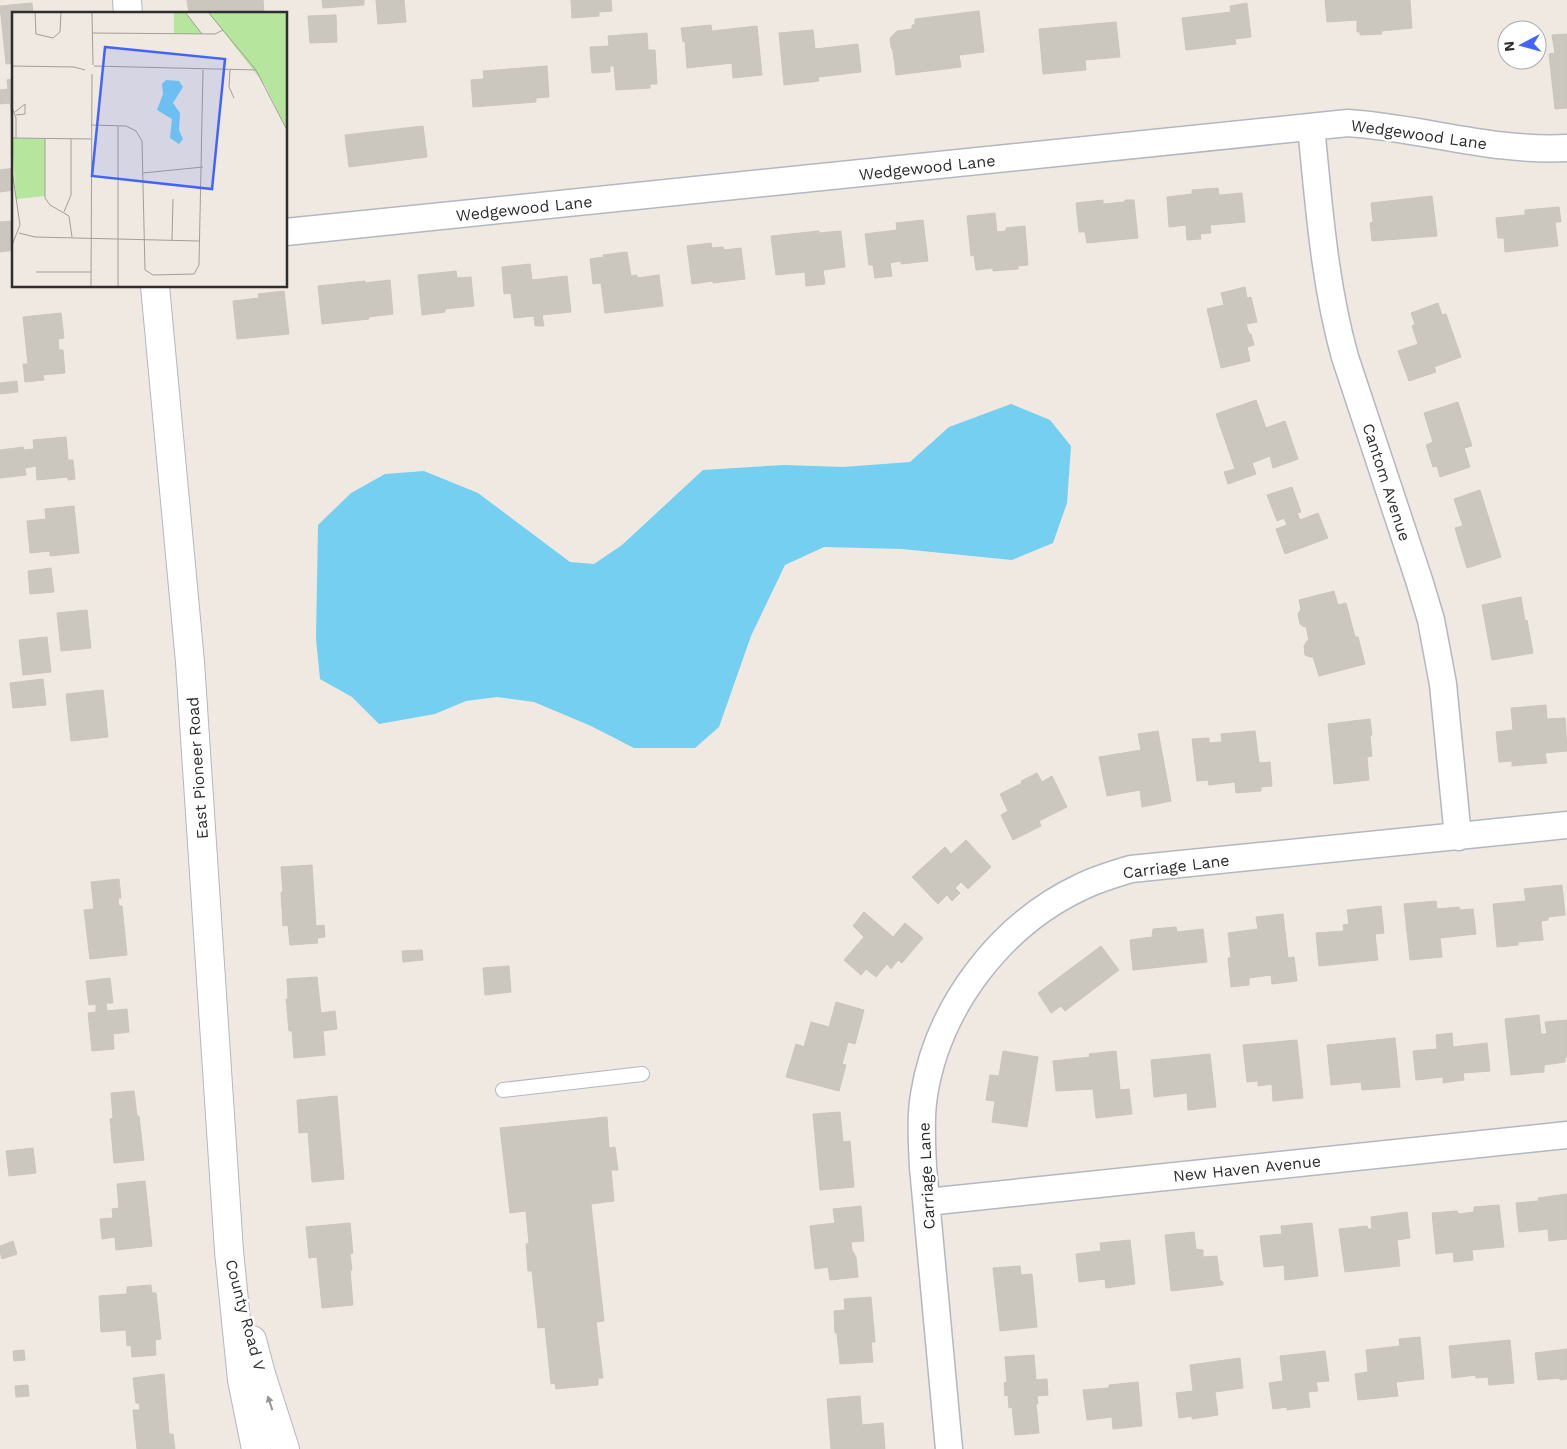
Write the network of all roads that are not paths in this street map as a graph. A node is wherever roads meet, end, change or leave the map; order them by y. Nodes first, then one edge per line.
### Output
1 (1311, 127) junction
2 (1567, 148) edge
3 (288, 232) edge
4 (155, 288) edge
5 (1567, 825) edge
6 (1458, 837) junction
7 (642, 1074) dead end
8 (503, 1090) dead end
9 (1567, 1135) edge
10 (927, 1202) junction
11 (229, 1251) junction
12 (256, 1449) edge
13 (285, 1449) edge
14 (949, 1449) edge

1 - 2 street, Wedgewood Lane
1 - 3 street, Wedgewood Lane
1 - 6 street, Cantom Avenue
4 - 11 main road, East Pioneer Road
5 - 6 street, Carriage Lane
6 - 10 street, Carriage Lane
7 - 8 lane
9 - 10 street, New Haven Avenue
10 - 14 street, Carriage Lane
11 - 12 main road, County Road V
13 -> 11 main road, County Road V

